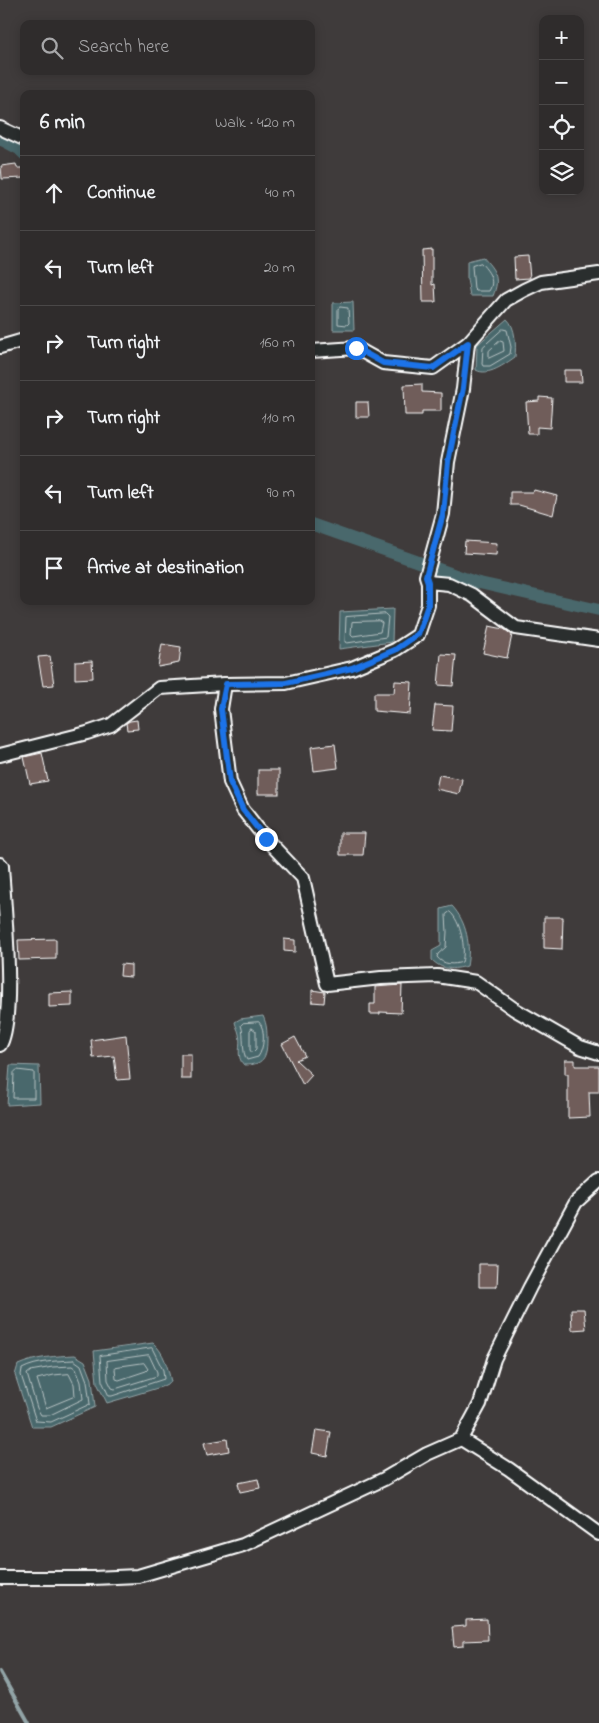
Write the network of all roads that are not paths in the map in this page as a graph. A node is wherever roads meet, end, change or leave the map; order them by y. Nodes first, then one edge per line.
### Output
1 (0, 128) edge
2 (20, 137) edge
3 (599, 274) edge
4 (20, 341) edge
5 (468, 343) junction
6 (0, 348) edge
7 (315, 351) edge
8 (428, 582) junction
9 (599, 640) edge
10 (226, 684) junction
11 (0, 755) edge
12 (0, 864) edge
13 (0, 1044) edge
14 (599, 1053) edge
15 (599, 1181) edge
16 (461, 1439) junction
17 (599, 1534) edge
18 (0, 1578) edge

1 - 2 street
3 - 5 street
4 - 6 street
5 - 7 street
5 - 8 street
8 - 9 street
8 - 10 street
10 - 11 street
10 - 14 street
12 - 13 street
15 - 16 street
16 - 17 street
16 - 18 street

